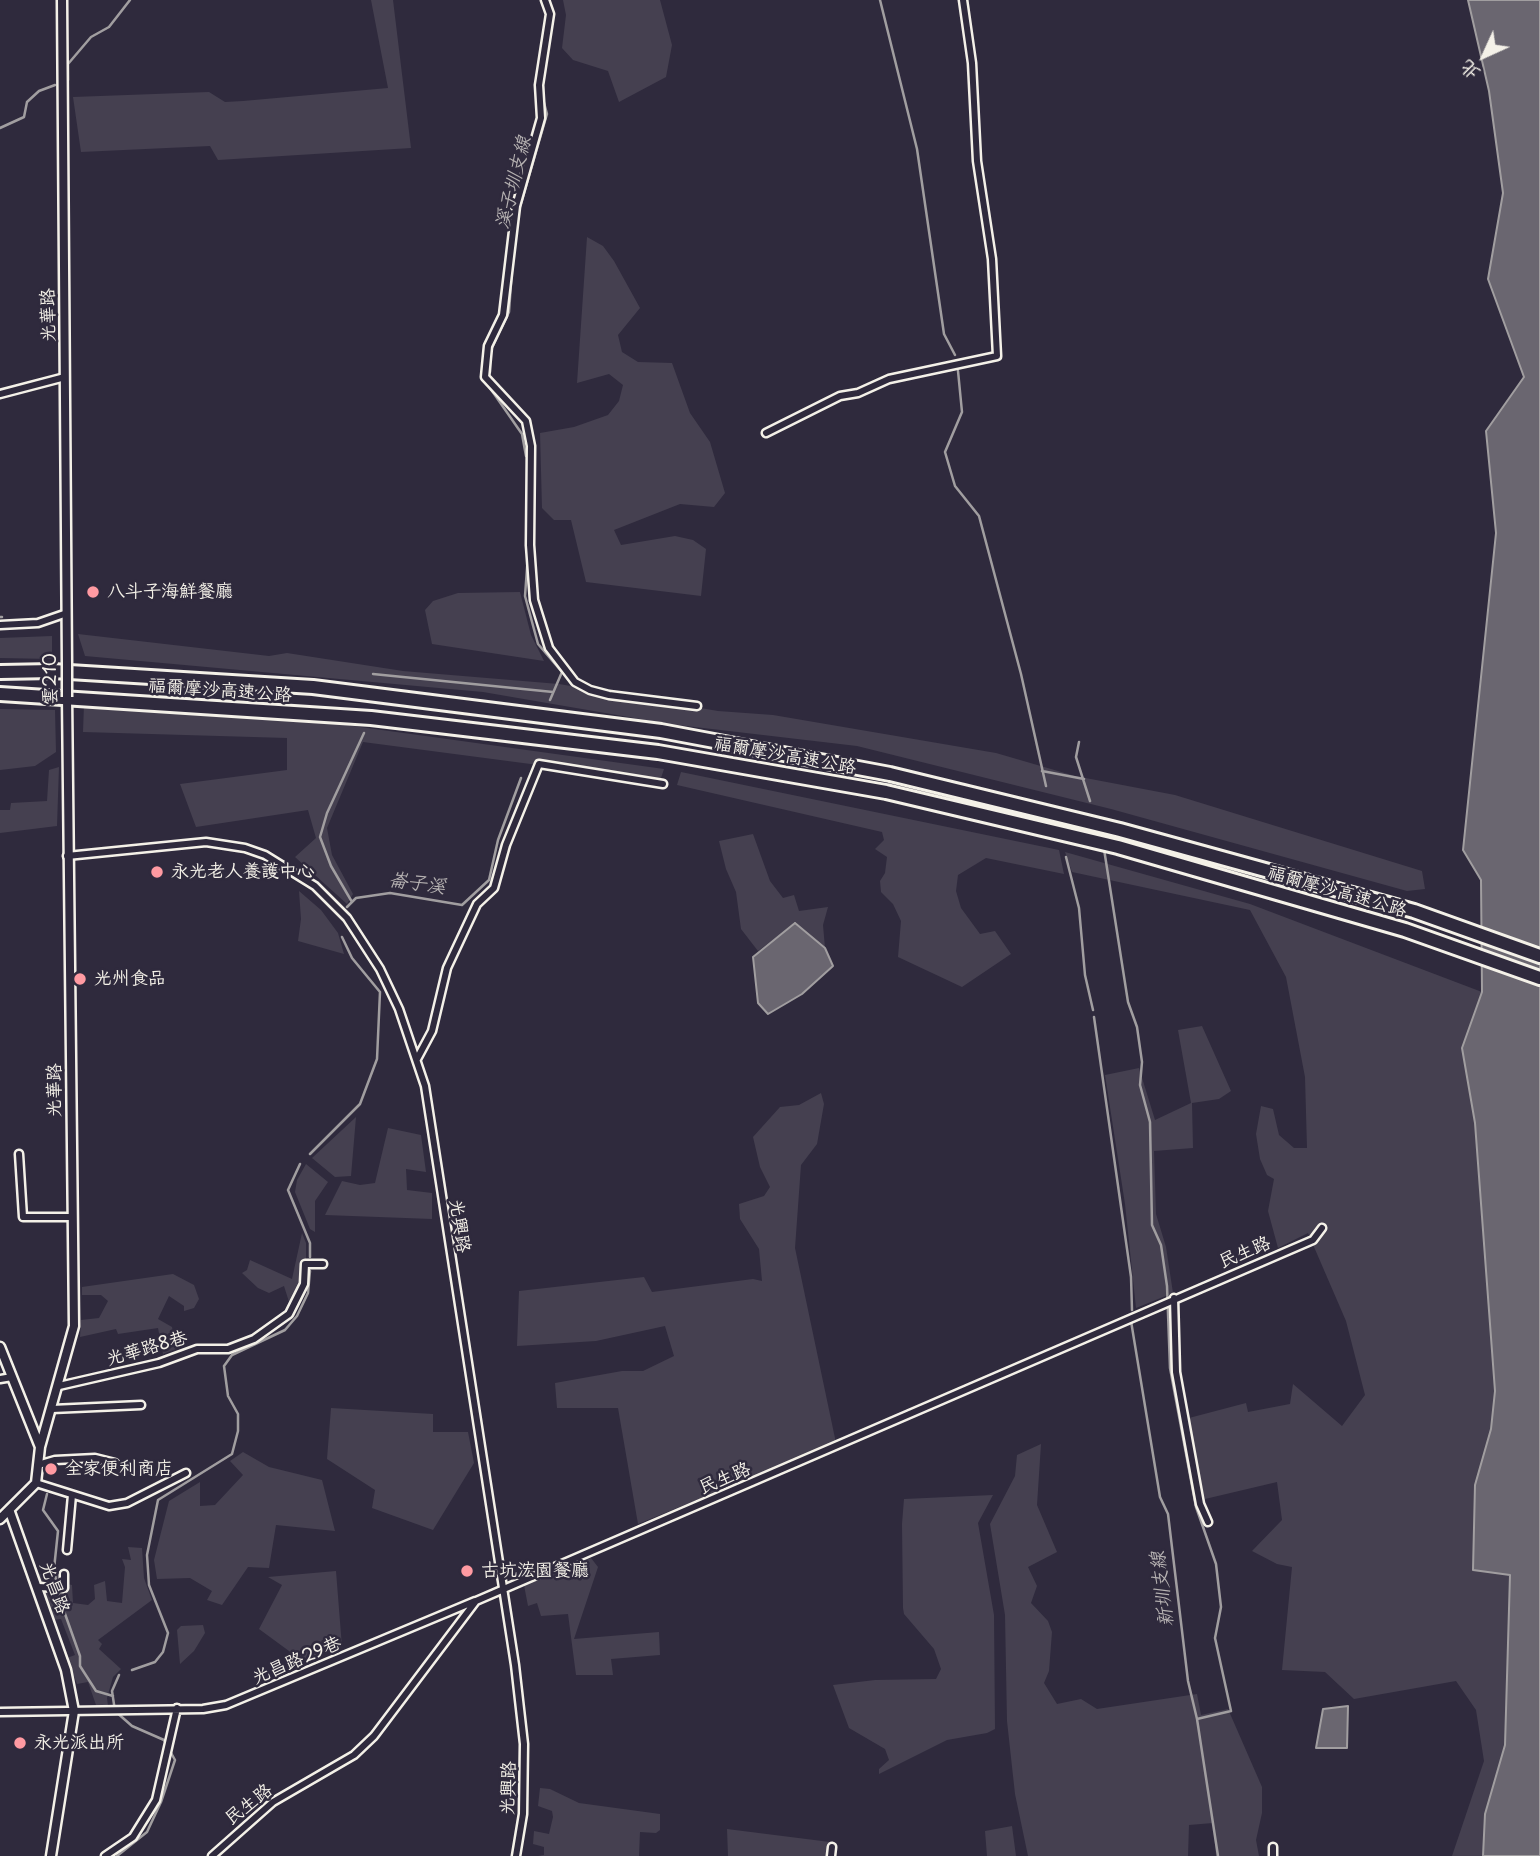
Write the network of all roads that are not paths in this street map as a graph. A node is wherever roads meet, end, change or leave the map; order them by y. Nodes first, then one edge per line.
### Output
1 (62, 0) edge
2 (545, 0) edge
3 (963, 0) edge
4 (65, 377) junction
5 (0, 394) edge
6 (766, 433) dead end
7 (67, 613) junction
8 (0, 625) edge
9 (67, 629) joint
10 (0, 672) edge
11 (0, 694) edge
12 (697, 706) dead end
13 (68, 729) joint
14 (663, 784) dead end
15 (67, 856) junction
16 (1540, 956) edge
17 (1540, 978) edge
18 (417, 1059) junction
19 (19, 1154) dead end
20 (71, 1217) junction
21 (1322, 1228) dead end
22 (323, 1264) dead end
23 (1174, 1298) junction
24 (0, 1347) edge
25 (12, 1377) junction
26 (0, 1379) edge
27 (59, 1386) junction
28 (141, 1405) dead end
29 (52, 1409) junction
30 (40, 1447) junction
31 (115, 1463) dead end
32 (38, 1465) junction
33 (186, 1473) dead end
34 (36, 1483) junction
35 (72, 1494) junction
36 (0, 1511) edge
37 (10, 1512) junction
38 (0, 1519) edge
39 (1208, 1522) dead end
40 (67, 1550) dead end
41 (64, 1574) dead end
42 (37, 1587) junction
43 (502, 1588) junction
44 (477, 1601) junction
45 (177, 1709) junction
46 (74, 1711) junction
47 (0, 1712) edge
48 (832, 1847) dead end
49 (1273, 1847) dead end
50 (51, 1856) edge
51 (105, 1856) edge
52 (212, 1856) edge
53 (516, 1856) edge
54 (831, 1856) edge
55 (1273, 1856) edge

1 - 4 street, 光華路 / 雲210
2 - 12 street
3 - 6 street
4 - 5 street
4 - 7 street, 光華路 / 雲210
7 - 8 street
7 - 9 street, 光華路 / 雲210
9 - 13 street, 雲210 / 雲210, bridge
10 - 16 highway, 福爾摩沙高速公路
11 - 17 highway, 福爾摩沙高速公路
13 - 15 street, 光華路 / 雲210
14 - 18 street
15 - 18 street, 光興路
15 - 20 street, 光華路 / 雲210
18 - 43 street, 光興路
19 - 20 street
20 - 27 street, 光華路 / 雲210
21 - 23 street, 民生路
22 - 27 street, 光華路8巷
23 - 39 street
23 - 43 street, 民生路
24 - 25 street
25 - 26 street
25 - 30 street
27 - 29 street, 光華路 / 雲210
28 - 29 street
29 - 30 street, 光華路 / 雲210
30 - 32 street, 雲210
31 - 32 street
32 - 34 street, 雲210
33 - 35 street
34 - 35 street
34 - 37 street
35 - 40 street
36 - 37 street
37 - 38 street
37 - 42 street, 光昌路
41 - 42 street
42 - 46 street, 光昌路
43 - 44 street, 民生路
43 - 53 street, 光興路
44 - 45 street, 光昌路29巷
44 - 52 street, 民生路
45 - 46 street, 光昌路29巷
45 - 51 street
46 - 47 street
46 - 50 street, 光昌路
48 - 54 street
49 - 55 street

